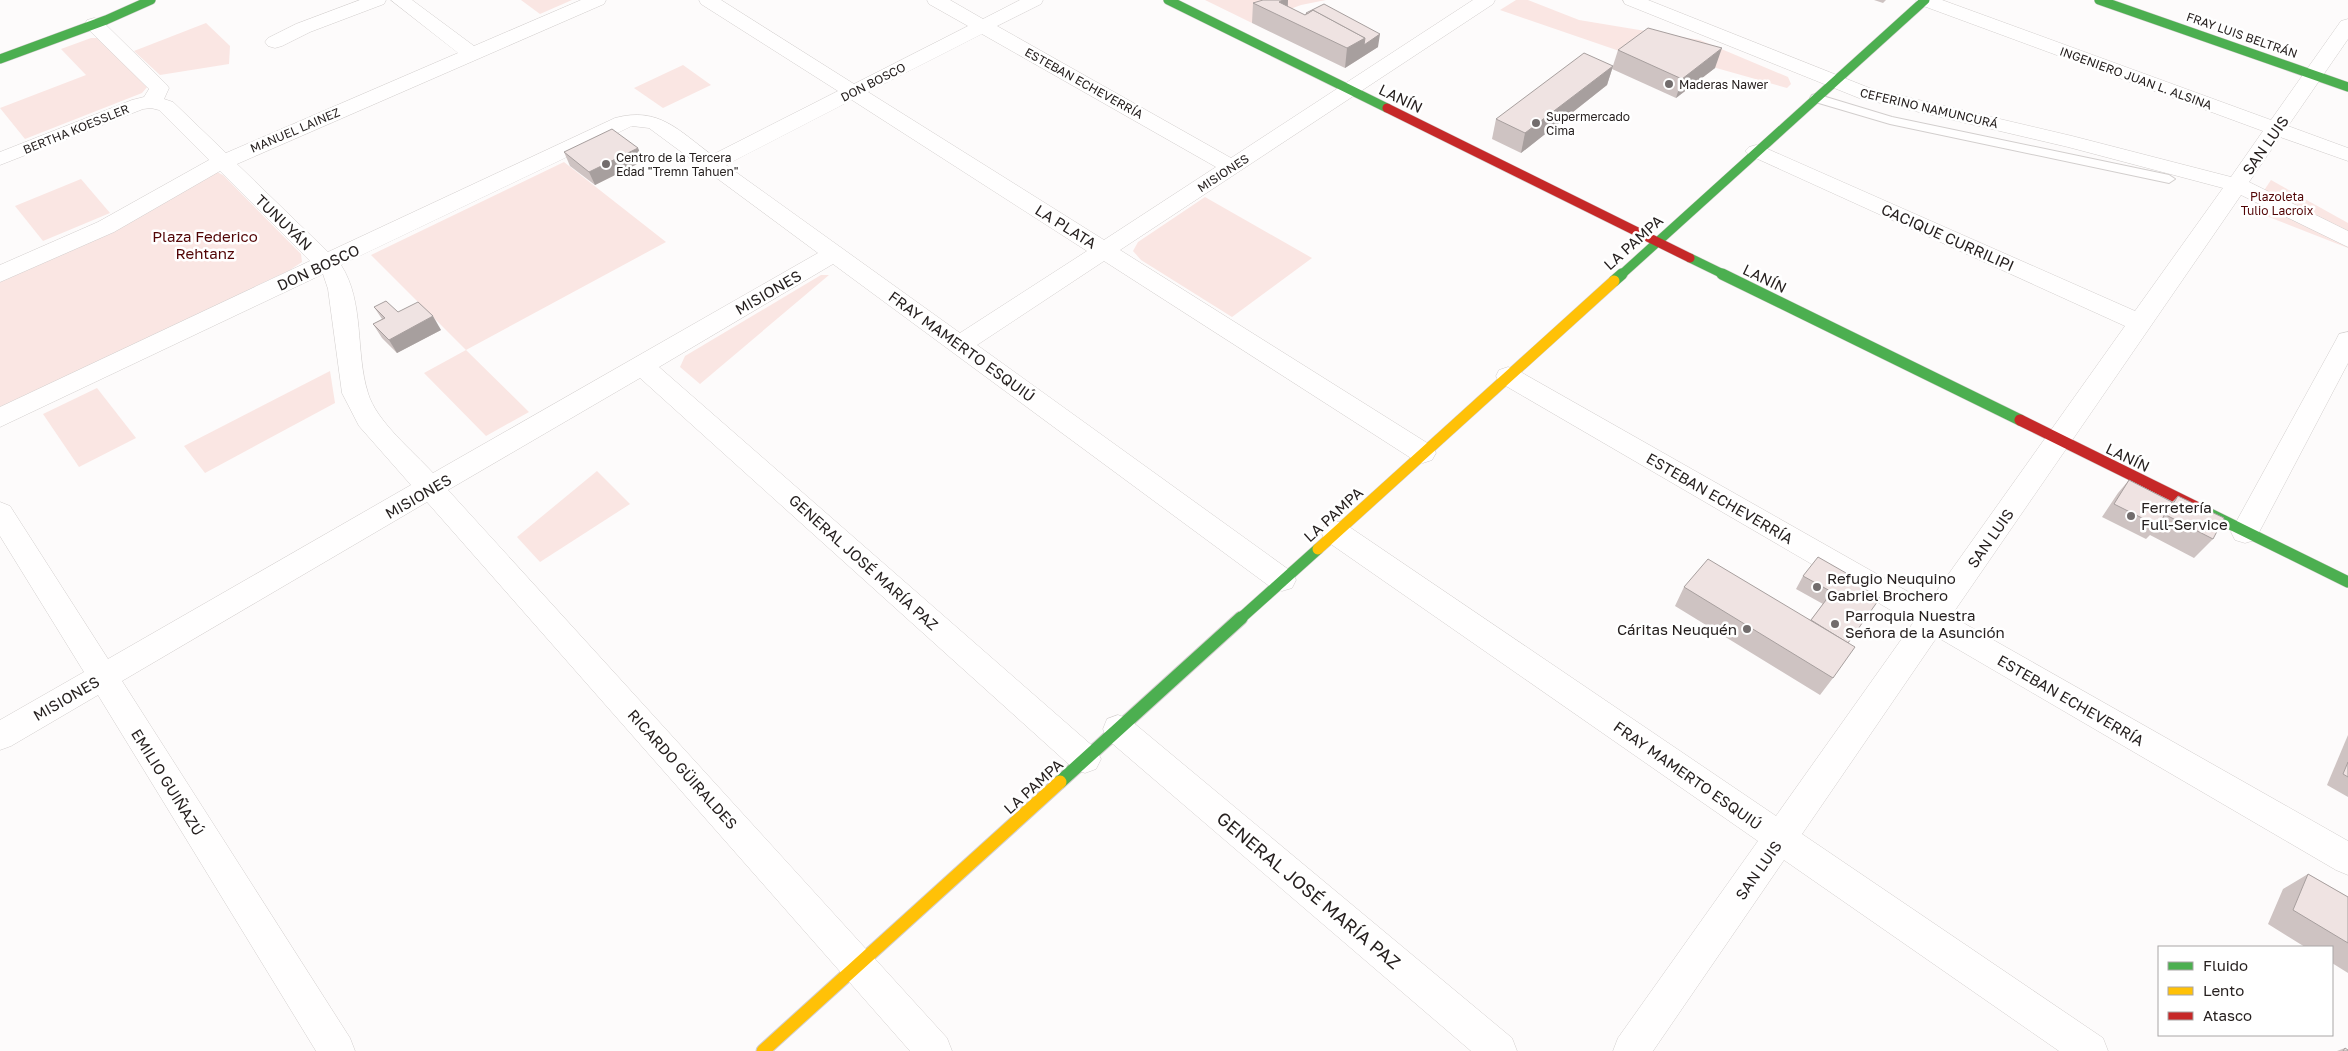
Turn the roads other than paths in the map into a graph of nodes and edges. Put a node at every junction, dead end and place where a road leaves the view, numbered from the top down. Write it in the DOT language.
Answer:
graph roads {
  1 [pos="377,0"];
  2 [pos="400,0"];
  3 [pos="597,0"];
  4 [pos="708,0"];
  5 [pos="936,0"];
  6 [pos="1034,0"];
  7 [pos="1168,0"];
  8 [pos="1486,0"];
  9 [pos="1632,0"];
  10 [pos="1925,0"];
  11 [pos="2099,0"];
  12 [pos="156,1"];
  13 [pos="100,22"];
  14 [pos="2348,25"];
  15 [pos="982,26"];
  16 [pos="275,42"];
  17 [pos="472,54"];
  18 [pos="0,59"];
  19 [pos="2314,75"];
  20 [pos="1833,82"];
  21 [pos="2348,86"];
  22 [pos="1349,90"];
  23 [pos="854,92"];
  24 [pos="1816,98"];
  25 [pos="152,102"];
  26 [pos="638,119"];
  27 [pos="2276,129"];
  28 [pos="2072,142"];
  29 [pos="1756,152"];
  30 [pos="2047,152"];
  31 [pos="2348,156"];
  32 [pos="0,159"];
  33 [pos="223,161"];
  34 [pos="711,164"];
  35 [pos="1232,166"];
  36 [pos="2168,179"];
  37 [pos="2238,182"];
  38 [pos="2348,228"];
  39 [pos="2348,240"];
  40 [pos="1656,241"];
  41 [pos="1104,251"];
  42 [pos="834,254"];
  43 [pos="327,263"];
  44 [pos="0,274"];
  45 [pos="2140,323"];
  46 [pos="2348,340"];
  47 [pos="960,345"];
  48 [pos="642,366"];
  49 [pos="1508,376"];
  50 [pos="0,418"];
  51 [pos="2059,440"];
  52 [pos="1423,453"];
  53 [pos="432,488"];
  54 [pos="0,513"];
  55 [pos="1335,532"];
  56 [pos="2245,532"];
  57 [pos="1282,580"];
  58 [pos="2348,582"];
  59 [pos="1933,620"];
  60 [pos="102,677"];
  61 [pos="1118,729"];
  62 [pos="0,736"];
  63 [pos="1085,759"];
  64 [pos="1780,838"];
  65 [pos="2348,859"];
  66 [pos="858,965"];
  67 [pos="337,1051"];
  68 [pos="763,1051"];
  69 [pos="934,1051"];
  70 [pos="1499,1051"];
  71 [pos="1632,1051"];
  72 [pos="2090,1051"];
  1 -- 16 [label="street"];
  2 -- 17 [label="street"];
  3 -- 17 [label="street, MANUEL LAINEZ"];
  4 -- 23 [label="street, LA PLATA"];
  5 -- 15 [label="street, ESTEBAN ECHEVERRÍA"];
  6 -- 15 [label="street, DON BOSCO"];
  7 -- 22 [label="street, LANÍN"];
  8 -- 22 [label="street, MISIONES"];
  9 -- 20 [label="street, CEFERINO NAMUNCURÁ"];
  10 -- 20 [label="street, LA PAMPA"];
  10 -- 27 [label="street, INGENIERO JUAN L. ALSINA"];
  11 -- 19 [label="street, FRAY LUIS BELTRÁN"];
  12 -- 13 [label="street"];
  13 -- 18 [label="street"];
  13 -- 25 [label="street"];
  14 -- 19 [label="street, SAN LUIS"];
  15 -- 23 [label="street, DON BOSCO"];
  15 -- 35 [label="street, ESTEBAN ECHEVERRÍA"];
  17 -- 33 [label="street, MANUEL LAINEZ"];
  19 -- 21 [label="street, FRAY LUIS BELTRÁN"];
  19 -- 27 [label="street, SAN LUIS"];
  20 -- 24 [label="street, LA PAMPA"];
  20 -- 28 [label="street, CEFERINO NAMUNCURÁ"];
  22 -- 35 [label="street, MISIONES"];
  22 -- 40 [label="street, LANÍN"];
  23 -- 34 [label="street, DON BOSCO"];
  23 -- 41 [label="street, LA PLATA"];
  24 -- 29 [label="street, LA PAMPA"];
  24 -- 30 [label="lane, CEFERINO NAMUNCURÁ"];
  25 -- 32 [label="street, BERTHA KOESSLER"];
  25 -- 33 [label="street, TUNUYÁN"];
  26 -- 34 [label="street, FRAY MAMERTO ESQUIÚ"];
  26 -- 43 [label="street, DON BOSCO"];
  27 -- 31 [label="street, INGENIERO JUAN L. ALSINA"];
  27 -- 37 [label="street, SAN LUIS"];
  28 -- 30 [label="lane"];
  28 -- 37 [label="street, CEFERINO NAMUNCURÁ"];
  29 -- 40 [label="street, LA PAMPA"];
  29 -- 45 [label="street, CACIQUE CURRILIPI"];
  30 -- 36 [label="lane, CEFERINO NAMUNCURÁ"];
  33 -- 43 [label="street, TUNUYÁN"];
  33 -- 44 [label="street, MANUEL LAINEZ"];
  34 -- 42 [label="street, FRAY MAMERTO ESQUIÚ"];
  35 -- 41 [label="street, MISIONES"];
  37 -- 38 [label="street, CEFERINO NAMUNCURÁ"];
  37 -- 39 [label="street"];
  37 -- 45 [label="street, SAN LUIS"];
  40 -- 49 [label="street, LA PAMPA"];
  40 -- 51 [label="street, LANÍN"];
  41 -- 47 [label="street, MISIONES"];
  41 -- 52 [label="street, LA PLATA"];
  42 -- 47 [label="street, FRAY MAMERTO ESQUIÚ"];
  42 -- 48 [label="street, MISIONES"];
  43 -- 50 [label="street, DON BOSCO"];
  43 -- 53 [label="street, TUNUYÁN"];
  45 -- 51 [label="street, SAN LUIS"];
  46 -- 56 [label="street"];
  47 -- 57 [label="street, FRAY MAMERTO ESQUIÚ"];
  48 -- 53 [label="street, MISIONES"];
  48 -- 63 [label="street, GENERAL JOSÉ MARÍA PAZ"];
  49 -- 52 [label="street, LA PAMPA"];
  49 -- 59 [label="street, ESTEBAN ECHEVERRÍA"];
  51 -- 56 [label="street, LANÍN"];
  51 -- 59 [label="street, SAN LUIS"];
  52 -- 55 [label="street, LA PAMPA"];
  53 -- 60 [label="street, MISIONES"];
  53 -- 66 [label="street, RICARDO GÜIRALDES"];
  54 -- 60 [label="street, EMILIO GUIÑAZÚ"];
  55 -- 57 [label="street, LA PAMPA"];
  55 -- 64 [label="street, FRAY MAMERTO ESQUIÚ"];
  56 -- 58 [label="street, LANÍN"];
  57 -- 61 [label="street, LA PAMPA"];
  59 -- 64 [label="street, SAN LUIS"];
  59 -- 65 [label="street, ESTEBAN ECHEVERRÍA"];
  60 -- 62 [label="street, MISIONES"];
  60 -- 67 [label="street, EMILIO GUIÑAZÚ"];
  61 -- 63 [label="street, LA PAMPA"];
  61 -- 70 [label="street, GENERAL JOSÉ MARÍA PAZ"];
  63 -- 66 [label="street, LA PAMPA"];
  64 -- 71 [label="street, SAN LUIS"];
  64 -- 72 [label="street, FRAY MAMERTO ESQUIÚ"];
  66 -- 68 [label="street, LA PAMPA"];
  66 -- 69 [label="street, RICARDO GÜIRALDES"];
}
